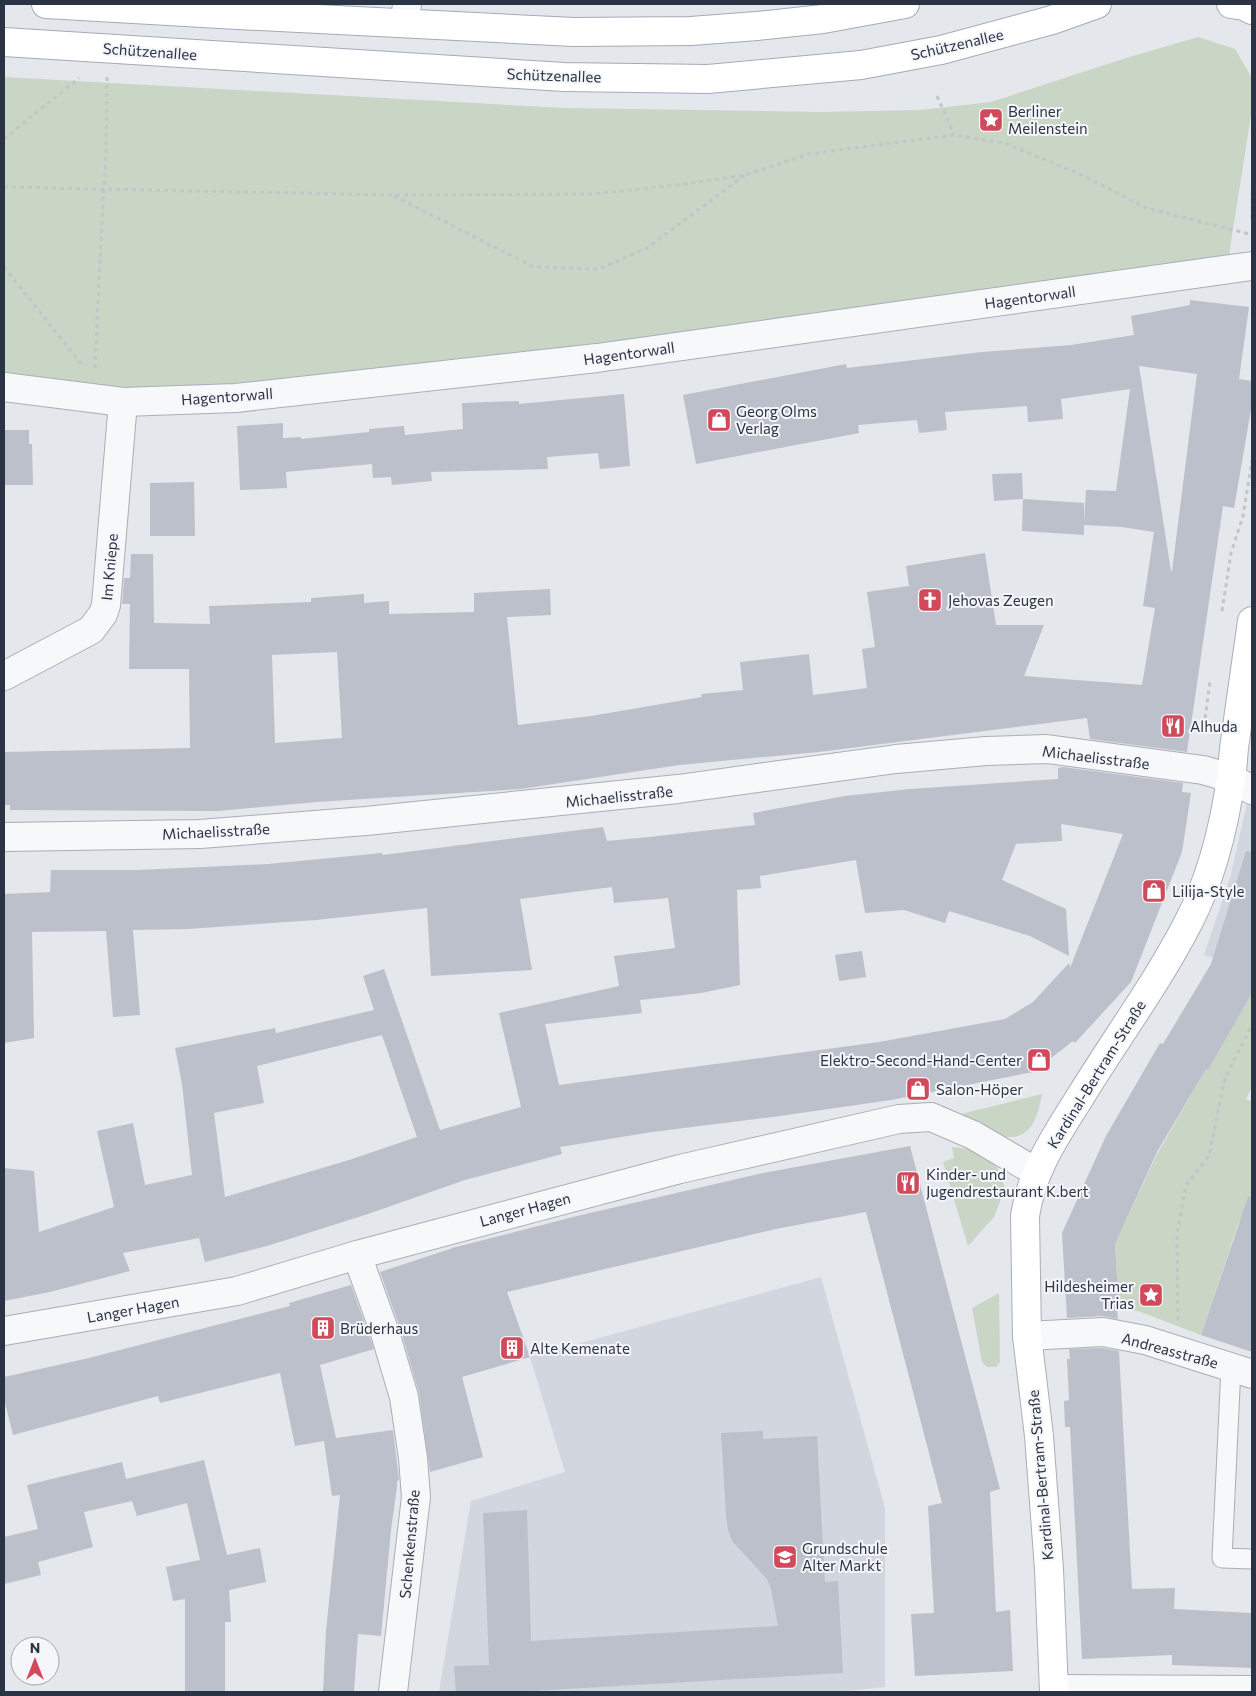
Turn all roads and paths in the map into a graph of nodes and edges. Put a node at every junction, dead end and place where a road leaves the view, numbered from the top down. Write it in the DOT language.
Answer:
graph roads {
  1 [pos="46,4"];
  2 [pos="905,4"];
  3 [pos="1097,4"];
  4 [pos="1231,4"];
  5 [pos="75,5"];
  6 [pos="1252,10"];
  7 [pos="406,14"];
  8 [pos="4,42"];
  9 [pos="83,75"];
  10 [pos="107,77"];
  11 [pos="937,96"];
  12 [pos="954,135"];
  13 [pos="4,139"];
  14 [pos="745,175"];
  15 [pos="4,187"];
  16 [pos="1252,191"];
  17 [pos="391,195"];
  18 [pos="1252,220"];
  19 [pos="1252,235"];
  20 [pos="1252,266"];
  21 [pos="4,267"];
  22 [pos="4,387"];
  23 [pos="94,390"];
  24 [pos="123,402"];
  25 [pos="1252,621"];
  26 [pos="4,676"];
  27 [pos="1242,784"];
  28 [pos="4,837"];
  29 [pos="1252,1025"];
  30 [pos="1036,1172"];
  31 [pos="357,1254"];
  32 [pos="4,1331"];
  33 [pos="1027,1336"];
  34 [pos="1178,1350"];
  35 [pos="1242,1370"];
  36 [pos="1252,1559"];
  37 [pos="1252,1690"];
  38 [pos="1054,1691"];
  39 [pos="394,1692"];
  1 -- 5 [label="main road"];
  2 -- 7 [label="main road"];
  3 -- 8 [label="main road, Schützenallee"];
  4 -- 6 [label="main road"];
  5 -- 7 [label="main road"];
  9 -- 13 [label="path"];
  10 -- 23 [label="path, bridge"];
  11 -- 12 [label="path"];
  12 -- 14 [label="path"];
  12 -- 19 [label="path"];
  14 -- 17 [label="path"];
  14 -- 17 [label="path"];
  15 -- 17 [label="path"];
  16 -- 18 [label="path"];
  20 -- 24 [label="street, Hagentorwall"];
  21 -- 23 [label="path"];
  22 -- 23 [label="street, Hagentorwall"];
  23 -- 24 [label="street, Hagentorwall"];
  24 -- 26 [label="street, Im Kniepe"];
  25 -- 27 [label="main road, Kardinal-Bertram-Straße"];
  27 -- 28 [label="street, Michaelisstraße"];
  27 -- 30 [label="main road, Kardinal-Bertram-Straße"];
  29 -- 34 [label="path"];
  30 -- 31 [label="street, Langer Hagen"];
  30 -- 33 [label="main road, Kardinal-Bertram-Straße"];
  31 -- 32 [label="street, Langer Hagen"];
  31 -- 39 [label="street, Schenkenstraße"];
  33 -- 34 [label="street, Andreasstraße"];
  33 -- 38 [label="main road, Kardinal-Bertram-Straße"];
  34 -- 35 [label="street, Andreasstraße"];
  35 -- 36 [label="lane"];
  37 -- 38 [label="street"];
}
